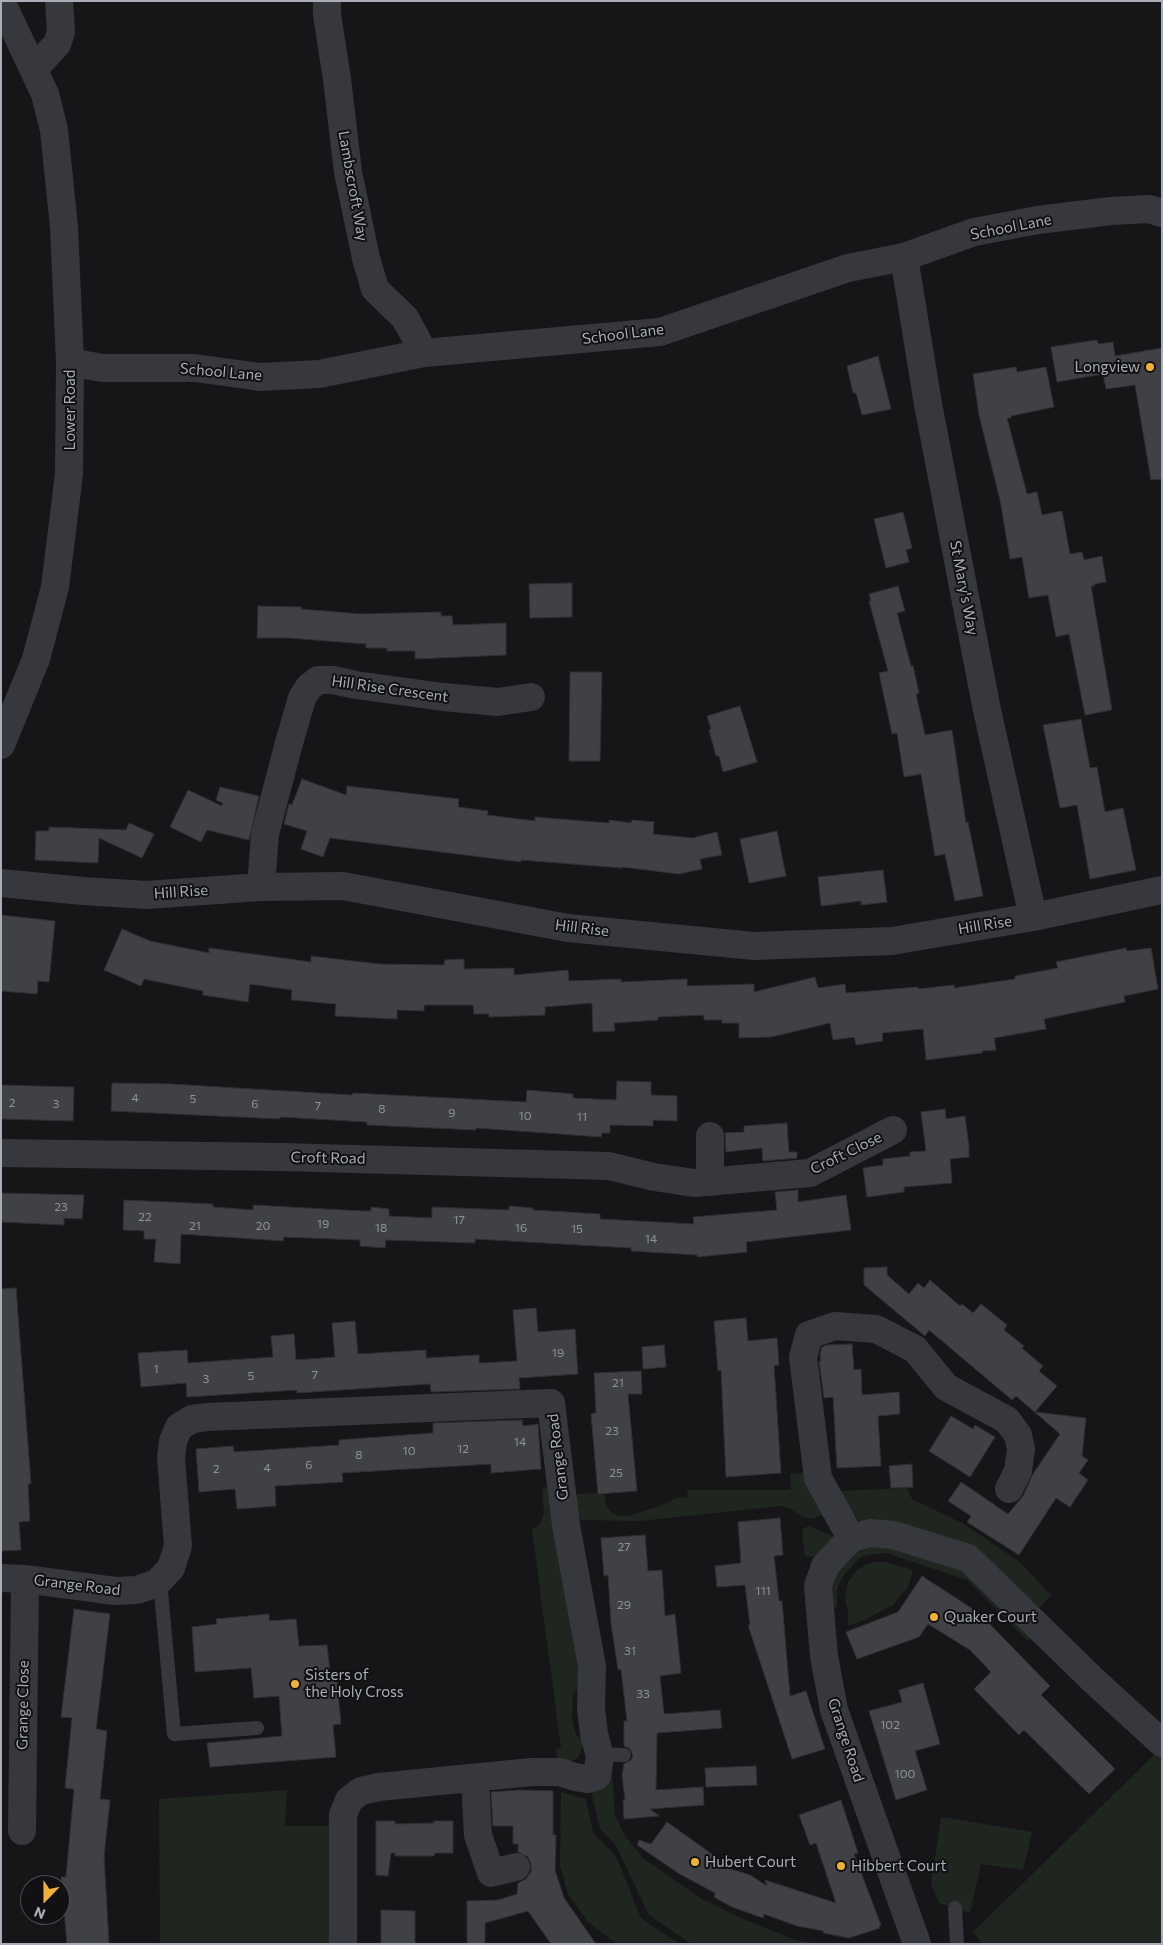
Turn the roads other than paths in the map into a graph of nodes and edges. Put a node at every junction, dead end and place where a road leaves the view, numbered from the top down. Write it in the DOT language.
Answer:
graph roads {
  1 [pos="59,1"];
  2 [pos="327,1"];
  3 [pos="1,2"];
  4 [pos="34,69"];
  5 [pos="1162,213"];
  6 [pos="904,257"];
  7 [pos="424,353"];
  8 [pos="70,362"];
  9 [pos="531,697"];
  10 [pos="2,741"];
  11 [pos="1,883"];
  12 [pos="261,887"];
  13 [pos="1162,890"];
  14 [pos="1033,917"];
  15 [pos="893,1130"];
  16 [pos="710,1136"];
  17 [pos="1,1153"];
  18 [pos="654,1177"];
  19 [pos="710,1182"];
  20 [pos="1009,1489"];
  21 [pos="851,1538"];
  22 [pos="13,1578"];
  23 [pos="157,1583"];
  24 [pos="257,1728"];
  25 [pos="1162,1743"];
  26 [pos="475,1778"];
  27 [pos="22,1831"];
  28 [pos="516,1867"];
  29 [pos="955,1908"];
  30 [pos="343,1944"];
  31 [pos="917,1944"];
  32 [pos="956,1944"];
  1 -- 4 [label="street"];
  2 -- 7 [label="street, Lambscroft Way"];
  3 -- 4 [label="street, Lower Road"];
  4 -- 8 [label="street, Lower Road"];
  5 -- 6 [label="street, School Lane"];
  6 -- 7 [label="street, School Lane"];
  6 -- 14 [label="street, St Mary's Way"];
  7 -- 8 [label="street, School Lane"];
  8 -- 10 [label="street, Lower Road"];
  9 -- 12 [label="street, Hill Rise Crescent"];
  11 -- 12 [label="street, Hill Rise"];
  12 -- 14 [label="street, Hill Rise"];
  13 -- 14 [label="street, Hill Rise"];
  15 -- 19 [label="street, Croft Close"];
  16 -- 19 [label="street"];
  17 -- 18 [label="street, Croft Road"];
  18 -- 19 [label="street, Croft Close"];
  20 -- 21 [label="street"];
  21 -- 25 [label="street"];
  21 -- 31 [label="street, Grange Road"];
  22 -- 23 [label="street, Grange Road"];
  22 -- 27 [label="street, Grange Close"];
  23 -- 24 [label="lane"];
  23 -- 26 [label="street, Grange Road"];
  26 -- 28 [label="street"];
  26 -- 30 [label="street, Grange Road"];
  29 -- 32 [label="lane"];
}
